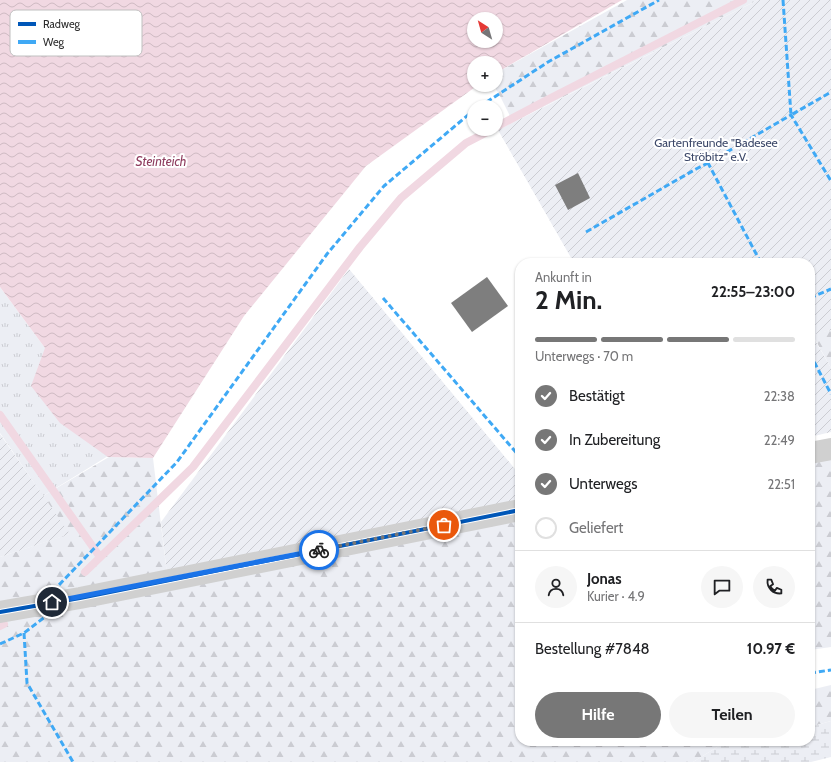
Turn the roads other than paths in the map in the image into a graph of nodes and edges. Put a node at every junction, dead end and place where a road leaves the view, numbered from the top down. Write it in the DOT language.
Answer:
graph roads {
  1 [pos="831,449"];
  2 [pos="815,452"];
  3 [pos="515,511"];
  4 [pos="0,612"];
  1 -- 2 [label="street"];
  3 -- 4 [label="street"];
}
